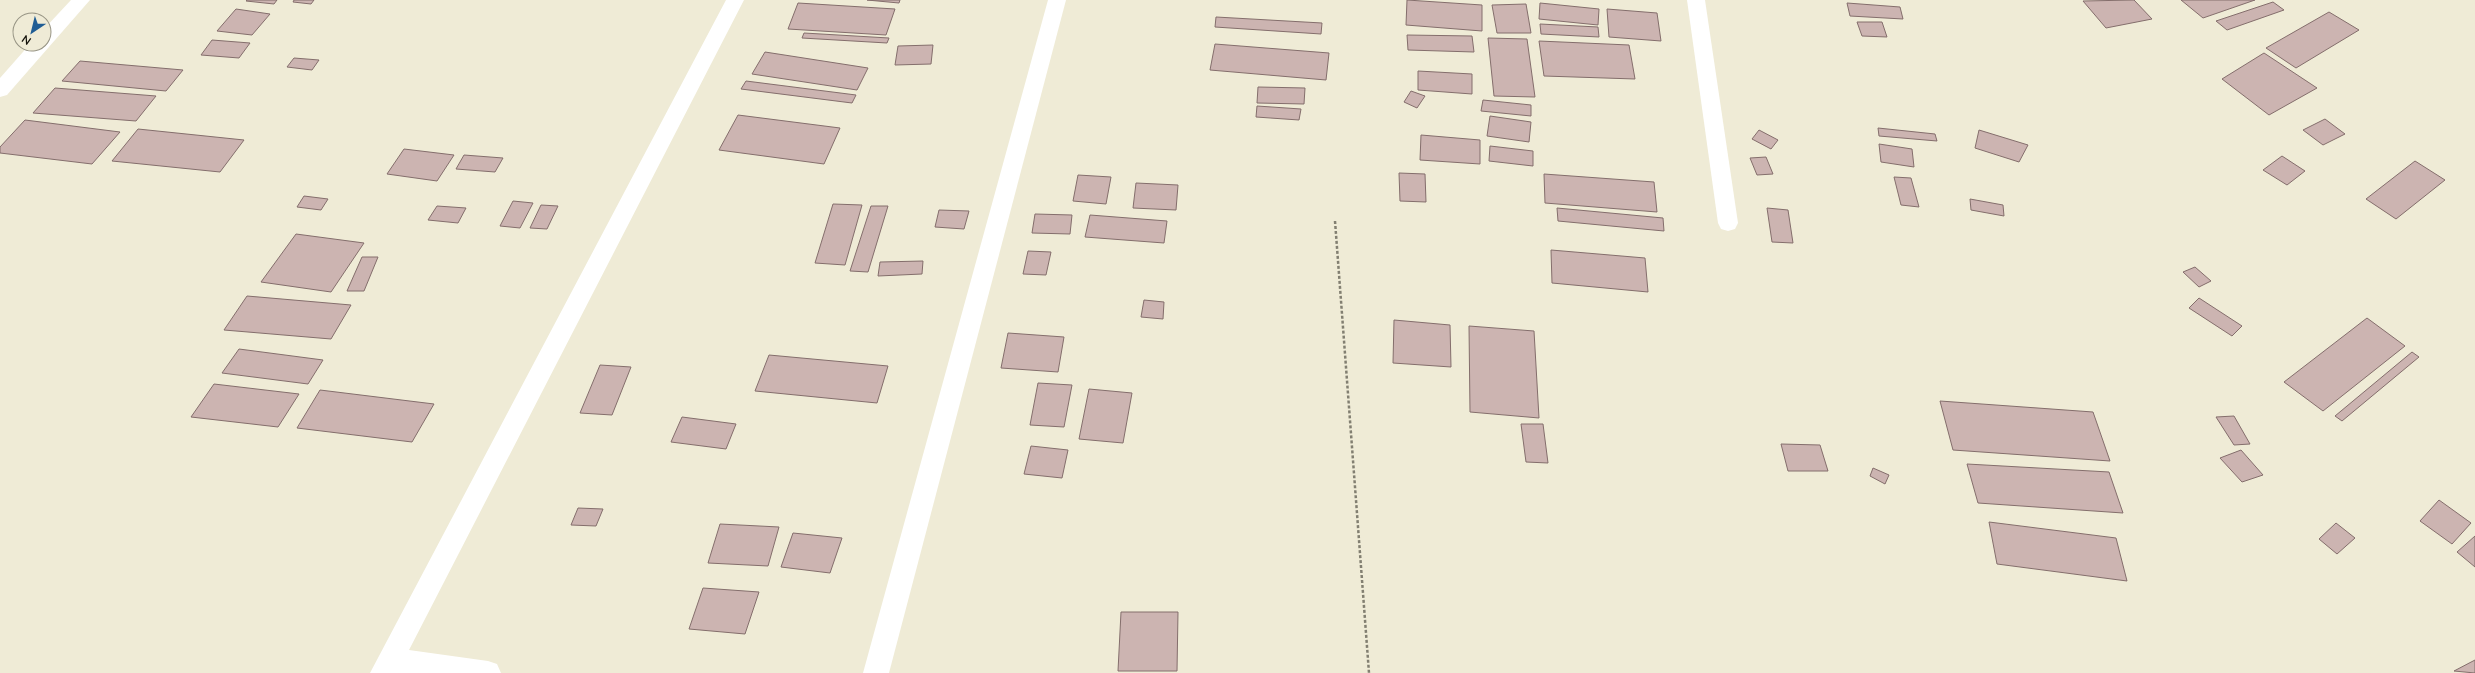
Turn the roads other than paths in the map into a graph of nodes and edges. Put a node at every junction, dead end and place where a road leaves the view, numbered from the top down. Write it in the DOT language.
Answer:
graph roads {
  1 [pos="81,0"];
  2 [pos="735,0"];
  3 [pos="1058,0"];
  4 [pos="1696,0"];
  5 [pos="52,32"];
  6 [pos="34,52"];
  7 [pos="0,90"];
  8 [pos="1728,223"];
  9 [pos="386,666"];
  10 [pos="488,673"];
  11 [pos="876,673"];
  1 -- 5 [label="street"];
  2 -- 9 [label="street"];
  3 -- 11 [label="street"];
  4 -- 8 [label="street"];
  6 -- 7 [label="street"];
  9 -- 10 [label="street"];
}
